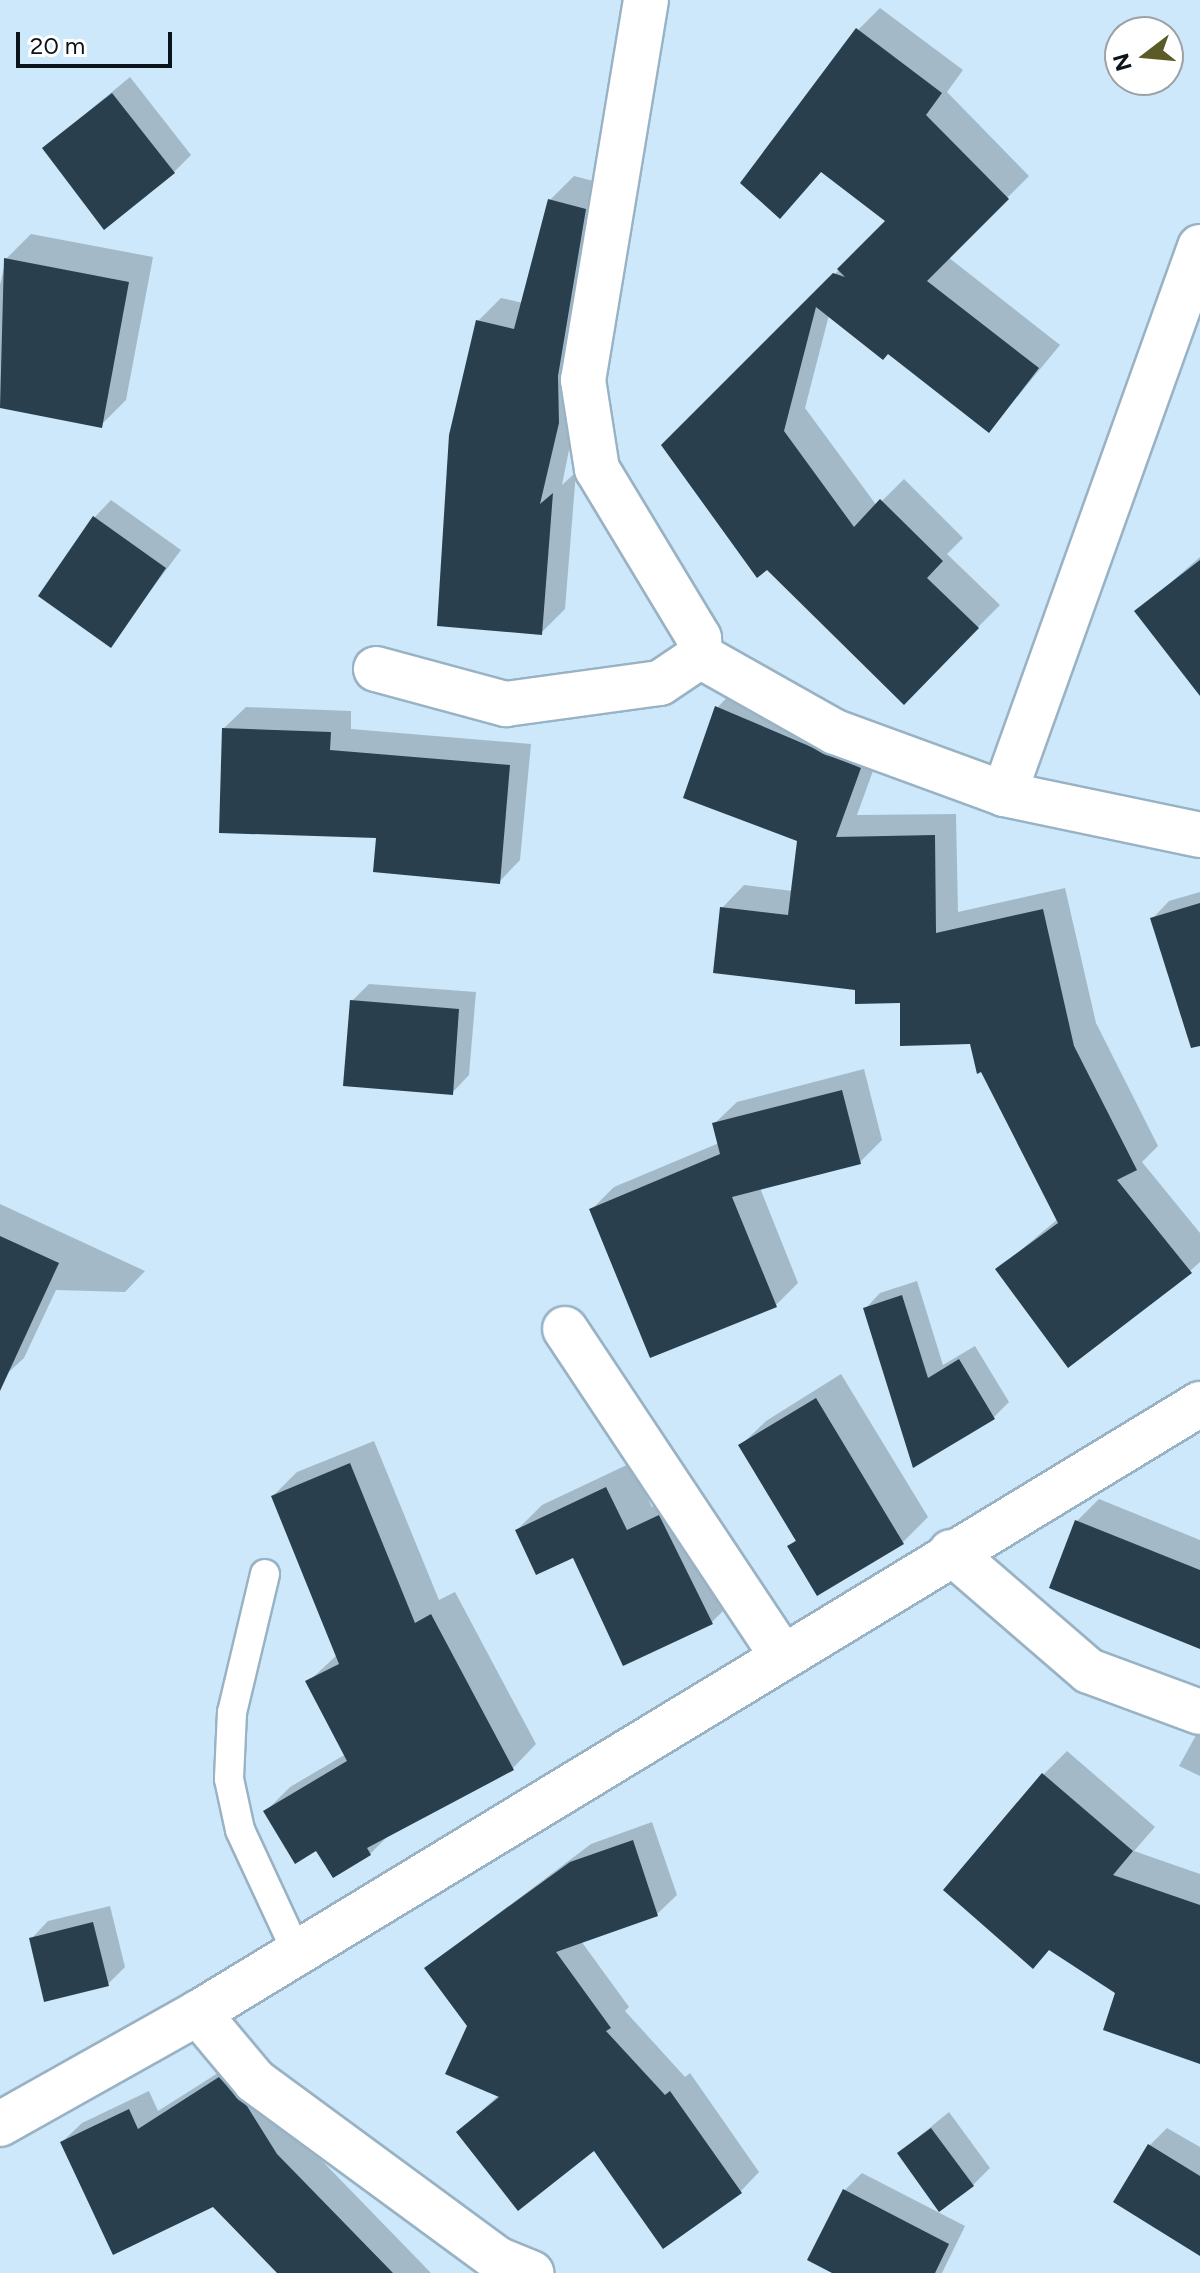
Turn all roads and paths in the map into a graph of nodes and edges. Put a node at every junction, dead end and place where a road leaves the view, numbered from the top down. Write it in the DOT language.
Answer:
graph roads {
  1 [pos="646,0"];
  2 [pos="1200,247"];
  3 [pos="700,656"];
  4 [pos="376,669"];
  5 [pos="1004,794"];
  6 [pos="1200,835"];
  7 [pos="565,1329"];
  8 [pos="1200,1404"];
  9 [pos="951,1552"];
  10 [pos="265,1574"];
  11 [pos="782,1655"];
  12 [pos="1200,1712"];
  13 [pos="297,1953"];
  14 [pos="198,2013"];
  15 [pos="0,2124"];
  16 [pos="531,2273"];
  1 -- 3 [label="street"];
  2 -- 5 [label="street"];
  3 -- 4 [label="street"];
  3 -- 5 [label="street"];
  5 -- 6 [label="street"];
  7 -- 11 [label="street"];
  8 -- 9 [label="street"];
  9 -- 11 [label="street"];
  9 -- 12 [label="street"];
  10 -- 13 [label="lane"];
  11 -- 13 [label="street"];
  13 -- 14 [label="street"];
  14 -- 15 [label="street"];
  14 -- 16 [label="street"];
}
